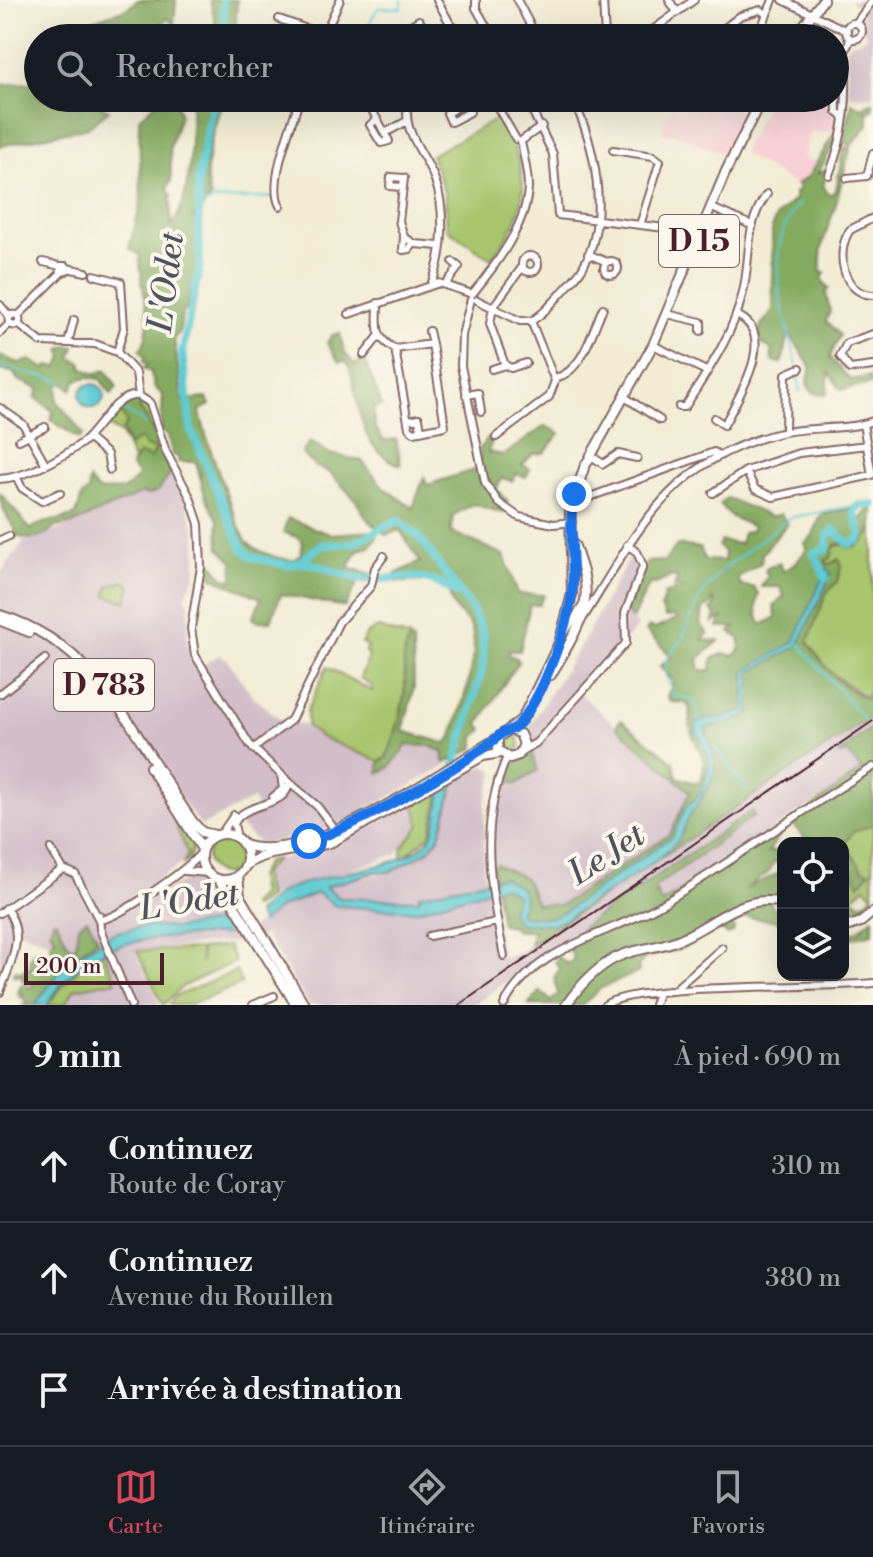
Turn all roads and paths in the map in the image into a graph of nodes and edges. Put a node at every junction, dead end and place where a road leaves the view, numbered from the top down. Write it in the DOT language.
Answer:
graph roads {
  1 [pos="340,0"];
  2 [pos="437,0"];
  3 [pos="476,0"];
  4 [pos="517,0"];
  5 [pos="603,0"];
  6 [pos="669,0"];
  7 [pos="694,0"];
  8 [pos="766,0"];
  9 [pos="773,0"];
  10 [pos="783,0"];
  11 [pos="819,0"];
  12 [pos="873,0"];
  13 [pos="677,12"];
  14 [pos="763,12"];
  15 [pos="811,12"];
  16 [pos="279,19"];
  17 [pos="856,23"];
  18 [pos="292,24"];
  19 [pos="329,24"];
  20 [pos="450,24"];
  21 [pos="485,24"];
  22 [pos="530,24"];
  23 [pos="604,24"];
  24 [pos="661,24"];
  25 [pos="730,24"];
  26 [pos="765,24"];
  27 [pos="803,24"];
  28 [pos="832,24"];
  29 [pos="862,33"];
  30 [pos="849,34"];
  31 [pos="873,35"];
  32 [pos="296,112"];
  33 [pos="373,112"];
  34 [pos="408,112"];
  35 [pos="500,112"];
  36 [pos="534,112"];
  37 [pos="577,112"];
  38 [pos="750,112"];
  39 [pos="846,112"];
  40 [pos="377,119"];
  41 [pos="407,121"];
  42 [pos="542,126"];
  43 [pos="385,133"];
  44 [pos="519,142"];
  45 [pos="613,150"];
  46 [pos="873,153"];
  47 [pos="872,168"];
  48 [pos="829,175"];
  49 [pos="847,178"];
  50 [pos="402,187"];
  51 [pos="767,194"];
  52 [pos="280,206"];
  53 [pos="712,208"];
  54 [pos="873,218"];
  55 [pos="594,221"];
  56 [pos="640,225"];
  57 [pos="751,225"];
  58 [pos="665,228"];
  59 [pos="439,246"];
  60 [pos="588,254"];
  61 [pos="43,262"];
  62 [pos="453,262"];
  63 [pos="607,262"];
  64 [pos="523,266"];
  65 [pos="437,267"];
  66 [pos="63,269"];
  67 [pos="86,272"];
  68 [pos="94,275"];
  69 [pos="446,284"];
  70 [pos="431,285"];
  71 [pos="873,295"];
  72 [pos="474,297"];
  73 [pos="378,303"];
  74 [pos="0,305"];
  75 [pos="493,307"];
  76 [pos="603,308"];
  77 [pos="349,314"];
  78 [pos="736,315"];
  79 [pos="666,316"];
  80 [pos="14,320"];
  81 [pos="74,320"];
  82 [pos="531,321"];
  83 [pos="429,331"];
  84 [pos="701,331"];
  85 [pos="0,333"];
  86 [pos="873,334"];
  87 [pos="379,336"];
  88 [pos="68,343"];
  89 [pos="432,344"];
  90 [pos="655,346"];
  91 [pos="395,349"];
  92 [pos="117,352"];
  93 [pos="364,355"];
  94 [pos="526,363"];
  95 [pos="505,365"];
  96 [pos="873,366"];
  97 [pos="800,368"];
  98 [pos="492,369"];
  99 [pos="706,371"];
  100 [pos="555,378"];
  101 [pos="466,395"];
  102 [pos="139,396"];
  103 [pos="623,396"];
  104 [pos="679,407"];
  105 [pos="0,408"];
  106 [pos="481,412"];
  107 [pos="714,418"];
  108 [pos="660,420"];
  109 [pos="873,421"];
  110 [pos="863,424"];
  111 [pos="45,427"];
  112 [pos="785,431"];
  113 [pos="29,435"];
  114 [pos="496,437"];
  115 [pos="88,438"];
  116 [pos="19,440"];
  117 [pos="867,445"];
  118 [pos="590,455"];
  119 [pos="720,456"];
  120 [pos="637,458"];
  121 [pos="45,463"];
  122 [pos="110,470"];
  123 [pos="746,471"];
  124 [pos="872,475"];
  125 [pos="16,476"];
  126 [pos="0,479"];
  127 [pos="60,493"];
  128 [pos="713,493"];
  129 [pos="575,498"];
  130 [pos="570,521"];
  131 [pos="554,524"];
  132 [pos="570,531"];
  133 [pos="9,536"];
  134 [pos="0,540"];
  135 [pos="627,545"];
  136 [pos="575,547"];
  137 [pos="384,556"];
  138 [pos="573,575"];
  139 [pos="584,578"];
  140 [pos="600,589"];
  141 [pos="584,604"];
  142 [pos="0,618"];
  143 [pos="574,633"];
  144 [pos="559,643"];
  145 [pos="45,659"];
  146 [pos="0,694"];
  147 [pos="512,730"];
  148 [pos="498,738"];
  149 [pos="523,742"];
  150 [pos="253,749"];
  151 [pos="504,755"];
  152 [pos="461,764"];
  153 [pos="873,767"];
  154 [pos="286,781"];
  155 [pos="258,804"];
  156 [pos="326,820"];
  157 [pos="336,831"];
  158 [pos="218,835"];
  159 [pos="323,837"];
  160 [pos="241,841"];
  161 [pos="51,849"];
  162 [pos="202,851"];
  163 [pos="245,866"];
  164 [pos="63,869"];
  165 [pos="182,872"];
  166 [pos="209,873"];
  167 [pos="238,875"];
  168 [pos="218,879"];
  169 [pos="777,902"];
  170 [pos="242,907"];
  171 [pos="3,911"];
  172 [pos="873,912"];
  173 [pos="99,918"];
  174 [pos="497,922"];
  175 [pos="849,926"];
  176 [pos="429,936"];
  177 [pos="722,948"];
  178 [pos="504,956"];
  179 [pos="873,983"];
  180 [pos="674,990"];
  181 [pos="0,992"];
  182 [pos="658,993"];
  183 [pos="274,996"];
  184 [pos="504,1004"];
  185 [pos="131,1005"];
  186 [pos="253,1005"];
  187 [pos="296,1005"];
  188 [pos="305,1005"];
  189 [pos="566,1005"];
  190 [pos="605,1005"];
  191 [pos="654,1005"];
  1 -- 19 [label="street"];
  2 -- 20 [label="street"];
  3 -- 21 [label="street"];
  4 -- 22 [label="street"];
  5 -- 23 [label="street"];
  6 -- 13 [label="street"];
  7 -- 13 [label="street"];
  8 -- 14 [label="street"];
  9 -- 14 [label="street"];
  10 -- 15 [label="street"];
  11 -- 15 [label="main road"];
  12 -- 17 [label="street"];
  13 -- 24 [label="street"];
  14 -- 25 [label="street"];
  14 -- 26 [label="street"];
  15 -- 27 [label="main road"];
  15 -- 28 [label="street"];
  16 -- 18 [label="street"];
  17 -- 29 [label="street"];
  17 -- 30 [label="street"];
  29 -- 30 [label="street"];
  29 -- 31 [label="street"];
  32 -- 52 [label="street"];
  33 -- 40 [label="street"];
  34 -- 41 [label="street"];
  35 -- 44 [label="street"];
  36 -- 42 [label="street"];
  37 -- 55 [label="street"];
  38 -- 53 [label="main road, D 15"];
  39 -- 48 [label="street"];
  40 -- 43 [label="street"];
  40 -- 43 [label="street"];
  41 -- 43 [label="street"];
  41 -- 59 [label="street"];
  42 -- 44 [label="street"];
  42 -- 55 [label="street"];
  44 -- 72 [label="street"];
  45 -- 56 [label="street"];
  46 -- 47 [label="street"];
  47 -- 49 [label="street"];
  50 -- 59 [label="street"];
  51 -- 57 [label="street"];
  53 -- 57 [label="street"];
  53 -- 79 [label="main road, D 15"];
  54 -- 71 [label="street"];
  55 -- 56 [label="street"];
  55 -- 60 [label="street"];
  56 -- 58 [label="street"];
  57 -- 78 [label="street"];
  59 -- 65 [label="street"];
  60 -- 63 [label="street"];
  60 -- 82 [label="street"];
  61 -- 66 [label="street"];
  62 -- 69 [label="street"];
  64 -- 75 [label="street"];
  65 -- 69 [label="street"];
  65 -- 70 [label="street"];
  66 -- 67 [label="street"];
  66 -- 80 [label="street"];
  68 -- 92 [label="street"];
  69 -- 70 [label="street"];
  69 -- 72 [label="street"];
  70 -- 73 [label="street"];
  72 -- 75 [label="street"];
  72 -- 101 [label="street"];
  73 -- 77 [label="street"];
  73 -- 87 [label="street"];
  74 -- 80 [label="street"];
  75 -- 82 [label="street"];
  75 -- 95 [label="street"];
  76 -- 100 [label="street"];
  78 -- 99 [label="street"];
  78 -- 107 [label="street"];
  79 -- 84 [label="street"];
  79 -- 90 [label="main road, D 15"];
  80 -- 85 [label="street"];
  80 -- 88 [label="street"];
  81 -- 88 [label="street"];
  82 -- 100 [label="street"];
  83 -- 89 [label="street"];
  86 -- 96 [label="street"];
  87 -- 91 [label="street"];
  87 -- 93 [label="street"];
  88 -- 92 [label="street"];
  89 -- 91 [label="street"];
  89 -- 91 [label="street"];
  90 -- 99 [label="street"];
  90 -- 103 [label="main road, D 15"];
  92 -- 102 [label="street"];
  94 -- 95 [label="street"];
  95 -- 98 [label="street"];
  97 -- 112 [label="street"];
  99 -- 104 [label="street"];
  100 -- 114 [label="street"];
  101 -- 106 [label="street"];
  101 -- 131 [label="street"];
  102 -- 115 [label="street"];
  102 -- 150 [label="street"];
  103 -- 108 [label="street"];
  103 -- 118 [label="main road, D 15"];
  105 -- 113 [label="street"];
  109 -- 110 [label="street"];
  110 -- 112 [label="street"];
  110 -- 117 [label="street"];
  111 -- 113 [label="street"];
  112 -- 119 [label="street"];
  113 -- 116 [label="street"];
  113 -- 121 [label="street"];
  115 -- 121 [label="street"];
  115 -- 122 [label="street"];
  117 -- 123 [label="street"];
  117 -- 124 [label="street"];
  118 -- 120 [label="street"];
  118 -- 129 [label="main road, D 15"];
  119 -- 129 [label="street"];
  119 -- 135 [label="street"];
  121 -- 125 [label="street"];
  123 -- 124 [label="street"];
  123 -- 128 [label="street"];
  125 -- 126 [label="street"];
  125 -- 127 [label="street"];
  129 -- 130 [label="main road, D 15"];
  129 -- 136 [label="main road, D 15"];
  130 -- 131 [label="street"];
  130 -- 132 [label="main road, D 15"];
  130 -- 136 [label="street, D 15"];
  131 -- 132 [label="street"];
  132 -- 138 [label="main road, D 15"];
  133 -- 134 [label="street"];
  135 -- 140 [label="street"];
  135 -- 149 [label="street"];
  136 -- 139 [label="main road, D 15"];
  137 -- 150 [label="street"];
  138 -- 139 [label="street"];
  138 -- 144 [label="main road, D 15"];
  139 -- 141 [label="main road, D 15"];
  140 -- 141 [label="street"];
  140 -- 143 [label="street"];
  141 -- 143 [label="main road, D 15"];
  141 -- 144 [label="street"];
  142 -- 158 [label="main road, D 783"];
  142 -- 162 [label="main road, D 783"];
  143 -- 149 [label="main road, D 15"];
  144 -- 147 [label="main road, D 15"];
  145 -- 146 [label="street"];
  147 -- 148 [label="main road"];
  147 -- 149 [label="main road"];
  148 -- 151 [label="main road"];
  148 -- 152 [label="main road"];
  149 -- 151 [label="main road"];
  150 -- 154 [label="street"];
  151 -- 152 [label="main road"];
  151 -- 174 [label="street"];
  152 -- 157 [label="main road"];
  152 -- 163 [label="main road"];
  153 -- 184 [label="street"];
  154 -- 155 [label="street"];
  154 -- 156 [label="street"];
  155 -- 158 [label="street"];
  155 -- 160 [label="street"];
  156 -- 157 [label="street"];
  156 -- 159 [label="street"];
  157 -- 159 [label="main road"];
  158 -- 160 [label="main road"];
  158 -- 162 [label="main road"];
  159 -- 160 [label="main road"];
  160 -- 163 [label="main road"];
  161 -- 164 [label="street"];
  162 -- 165 [label="street"];
  162 -- 166 [label="main road"];
  163 -- 167 [label="main road"];
  164 -- 171 [label="street"];
  164 -- 173 [label="street"];
  165 -- 166 [label="street"];
  165 -- 173 [label="street"];
  166 -- 168 [label="main road"];
  167 -- 168 [label="main road"];
  167 -- 170 [label="main road"];
  168 -- 170 [label="main road"];
  169 -- 189 [label="main road"];
  170 -- 187 [label="main road"];
  170 -- 188 [label="main road"];
  171 -- 181 [label="street"];
  172 -- 175 [label="main road"];
  173 -- 185 [label="street"];
  174 -- 176 [label="street"];
  174 -- 178 [label="street"];
  177 -- 180 [label="street"];
  179 -- 180 [label="street"];
  180 -- 182 [label="street"];
  182 -- 190 [label="street"];
  182 -- 191 [label="street"];
  183 -- 186 [label="street"];
}
